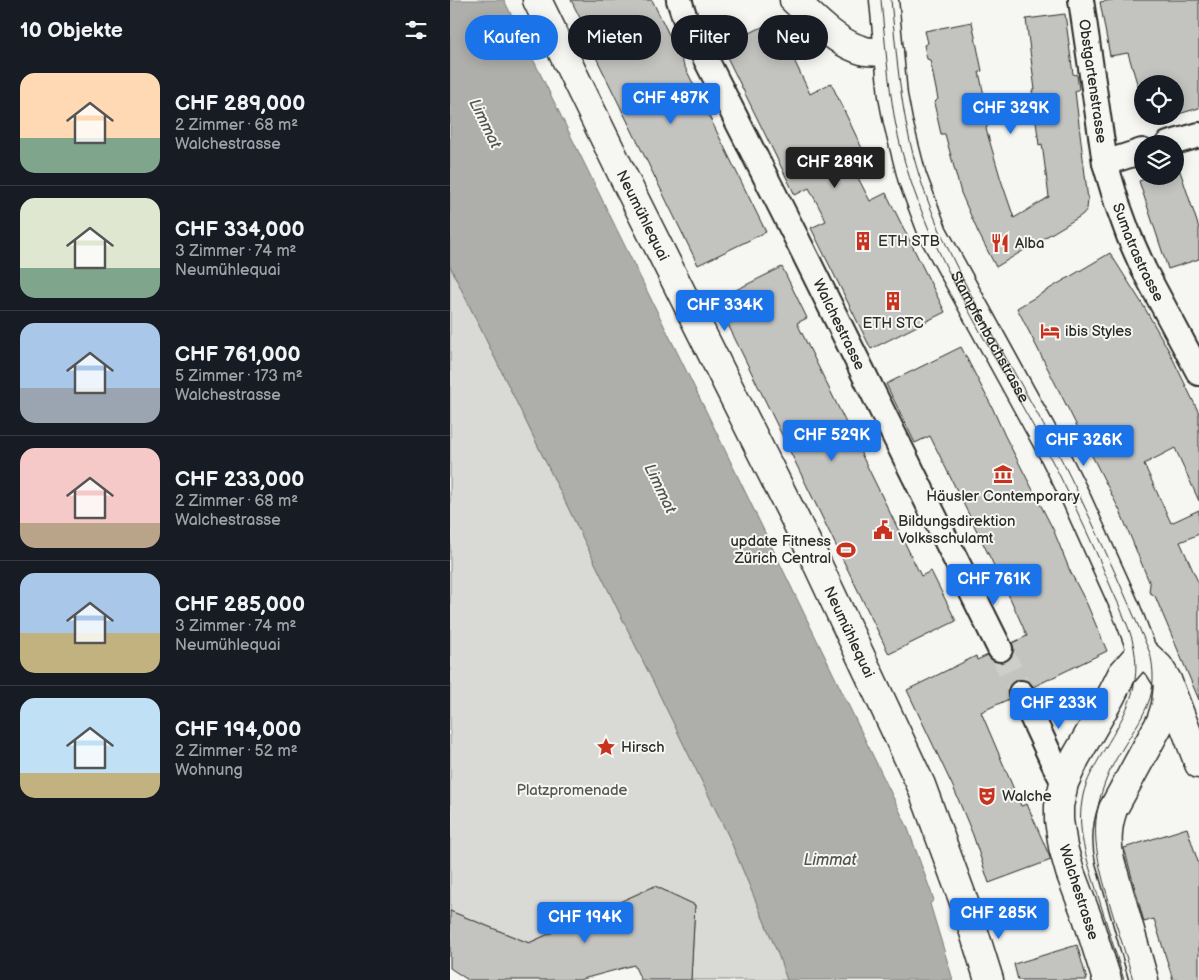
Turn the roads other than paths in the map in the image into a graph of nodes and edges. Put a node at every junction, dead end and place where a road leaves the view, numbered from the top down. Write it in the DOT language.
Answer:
graph roads {
  1 [pos="536,0"];
  2 [pos="679,0"];
  3 [pos="794,0"];
  4 [pos="884,0"];
  5 [pos="1081,0"];
  6 [pos="889,52"];
  7 [pos="1199,135"];
  8 [pos="1184,139"];
  9 [pos="1134,154"];
  10 [pos="1105,163"];
  11 [pos="1199,373"];
  12 [pos="1000,649"];
  13 [pos="1142,651"];
  14 [pos="1168,683"];
  15 [pos="1021,693"];
  16 [pos="1199,764"];
  17 [pos="1064,783"];
  18 [pos="989,980"];
  19 [pos="1107,980"];
  20 [pos="1144,980"];
  1 -- 18 [label="street, Neumühlequai"];
  2 -- 12 [label="street, Walchestrasse"];
  3 -- 6 [label="street"];
  4 -- 6 [label="street, Stampfenbachstrasse"];
  5 -- 10 [label="street, Obstgartenstrasse"];
  6 -- 13 [label="street, Stampfenbachstrasse"];
  7 -- 8 [label="street"];
  9 -- 10 [label="street"];
  10 -- 11 [label="street, Sumatrastrasse"];
  13 -- 14 [label="street, Stampfenbachstrasse"];
  13 -- 17 [label="street, Walchestrasse"];
  14 -- 16 [label="street, Stampfenbachstrasse"];
  14 -- 20 [label="street"];
  15 -- 17 [label="street"];
  17 -- 19 [label="street, Walchestrasse"];
}
